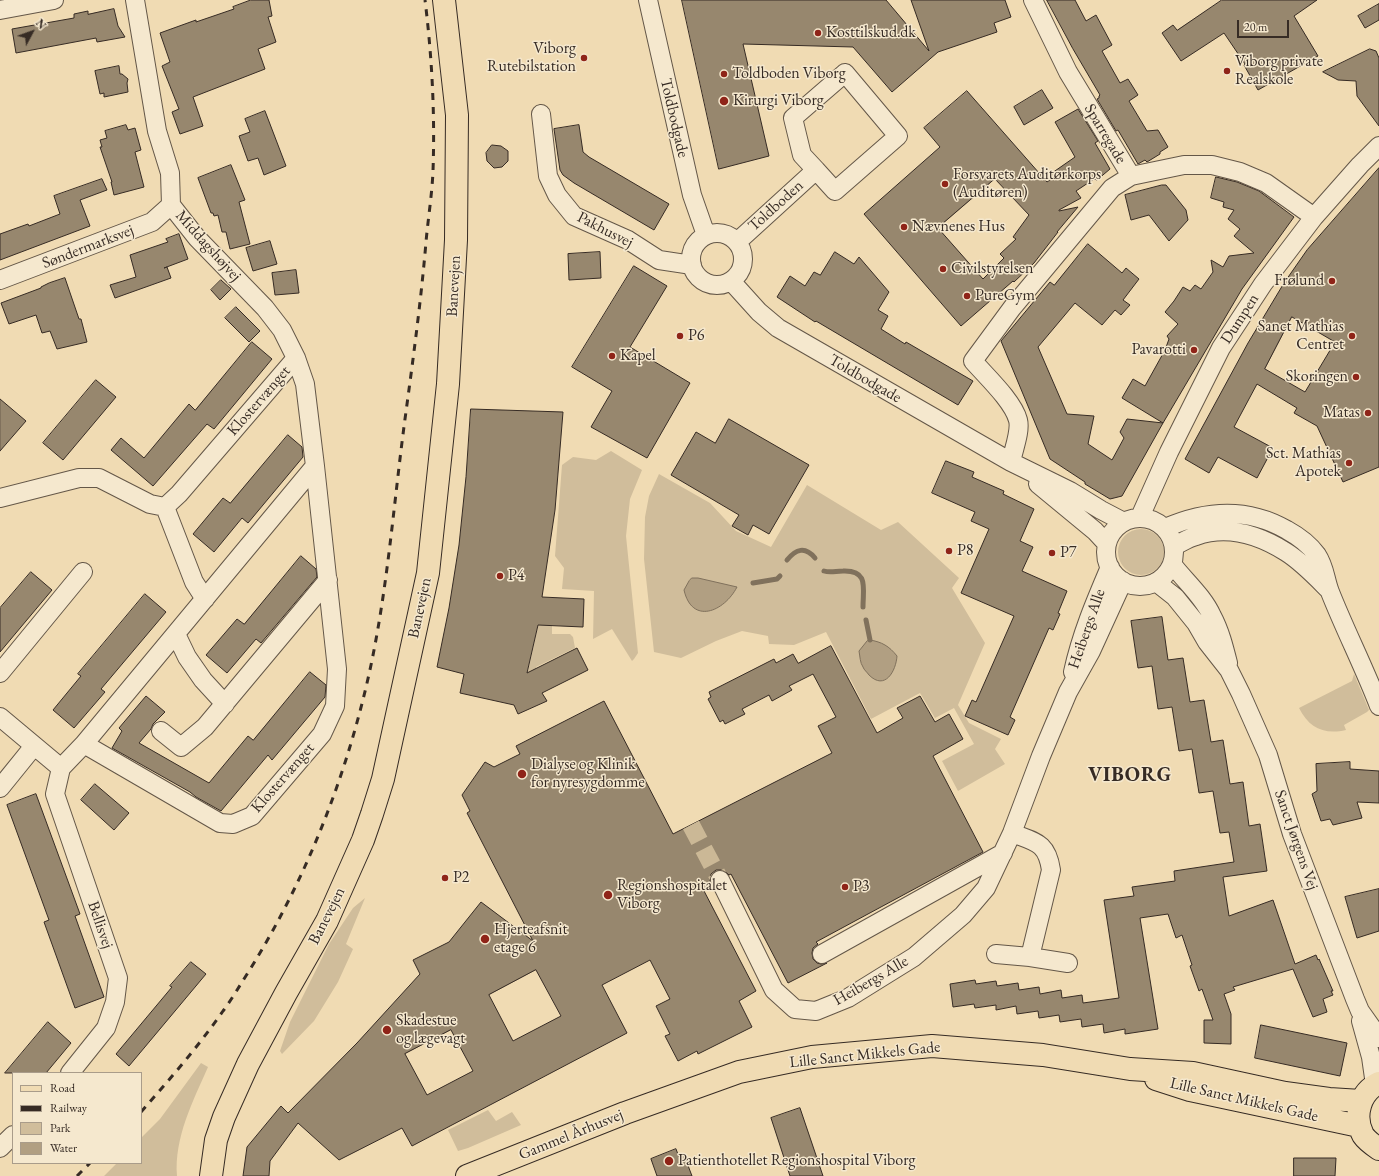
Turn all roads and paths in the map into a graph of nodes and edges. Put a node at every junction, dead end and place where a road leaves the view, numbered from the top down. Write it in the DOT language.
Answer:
graph roads {
  1 [pos="54,0"];
  2 [pos="135,0"];
  3 [pos="444,0"];
  4 [pos="648,0"];
  5 [pos="1033,0"];
  6 [pos="0,10"];
  7 [pos="541,114"];
  8 [pos="1379,146"];
  9 [pos="816,170"];
  10 [pos="1131,176"];
  11 [pos="171,205"];
  12 [pos="1314,218"];
  13 [pos="706,235"];
  14 [pos="737,242"];
  15 [pos="692,265"];
  16 [pos="0,280"];
  17 [pos="731,281"];
  18 [pos="296,358"];
  19 [pos="1011,462"];
  20 [pos="315,466"];
  21 [pos="0,498"];
  22 [pos="165,507"];
  23 [pos="1132,520"];
  24 [pos="1165,528"];
  25 [pos="1107,544"];
  26 [pos="1174,546"];
  27 [pos="1172,564"];
  28 [pos="1110,567"];
  29 [pos="83,572"];
  30 [pos="328,580"];
  31 [pos="1123,581"];
  32 [pos="1156,582"];
  33 [pos="1329,590"];
  34 [pos="205,599"];
  35 [pos="176,634"];
  36 [pos="1229,670"];
  37 [pos="0,673"];
  38 [pos="1068,692"];
  39 [pos="225,704"];
  40 [pos="1379,706"];
  41 [pos="0,717"];
  42 [pos="161,731"];
  43 [pos="84,744"];
  44 [pos="34,746"];
  45 [pos="61,768"];
  46 [pos="0,788"];
  47 [pos="1012,833"];
  48 [pos="1004,853"];
  49 [pos="720,880"];
  50 [pos="936,891"];
  51 [pos="979,897"];
  52 [pos="822,954"];
  53 [pos="996,954"];
  54 [pos="1030,957"];
  55 [pos="1068,963"];
  56 [pos="1360,1011"];
  57 [pos="1379,1038"];
  58 [pos="1130,1069"];
  59 [pos="71,1072"];
  60 [pos="1372,1090"];
  61 [pos="675,1095"];
  62 [pos="1359,1126"];
  63 [pos="12,1136"];
  64 [pos="0,1148"];
  65 [pos="1379,1149"];
  66 [pos="211,1176"];
  67 [pos="470,1176"];
  1 -- 6 [label="street"];
  2 -- 11 [label="street, Middagshøjvej"];
  3 -- 66 [label="main road, Banevejen"];
  4 -- 13 [label="street, Toldbodgade"];
  5 -- 10 [label="street, Sparregade"];
  7 -- 15 [label="street, Pakhusvej"];
  8 -- 12 [label="street, Dumpen"];
  9 -- 9 [label="street, Toldboden"];
  9 -- 14 [label="street, Toldboden"];
  10 -- 12 [label="street, Sparregade"];
  10 -- 19 [label="street"];
  11 -- 16 [label="street, Søndermarksvej"];
  11 -- 18 [label="street, Middagshøjvej"];
  12 -- 23 [label="street, Dumpen"];
  13 -- 14 [label="street"];
  13 -- 15 [label="street"];
  14 -- 17 [label="street"];
  15 -- 17 [label="street"];
  17 -- 19 [label="street, Toldbodgade"];
  18 -- 20 [label="street, Klostervænget"];
  18 -- 22 [label="street, Klostervænget"];
  19 -- 23 [label="street, Toldbodgade"];
  19 -- 25 [label="street, Toldbodgade"];
  20 -- 30 [label="street, Klostervænget"];
  20 -- 34 [label="street"];
  21 -- 22 [label="street"];
  22 -- 34 [label="street"];
  23 -- 24 [label="street"];
  23 -- 25 [label="street"];
  24 -- 26 [label="street"];
  24 -- 33 [label="street"];
  25 -- 28 [label="street"];
  26 -- 27 [label="street"];
  26 -- 33 [label="street"];
  27 -- 32 [label="street"];
  27 -- 36 [label="street, Sanct Jørgens Vej"];
  28 -- 31 [label="street"];
  28 -- 38 [label="street, Heibergs Alle"];
  29 -- 37 [label="street"];
  30 -- 39 [label="street"];
  30 -- 43 [label="street, Klostervænget"];
  31 -- 32 [label="street"];
  31 -- 38 [label="street, Heibergs Alle"];
  32 -- 36 [label="street, Sanct Jørgens Vej"];
  33 -- 40 [label="street"];
  34 -- 35 [label="street"];
  35 -- 39 [label="street"];
  35 -- 43 [label="street"];
  36 -- 56 [label="street, Sanct Jørgens Vej"];
  38 -- 47 [label="street, Heibergs Alle"];
  39 -- 42 [label="street"];
  41 -- 44 [label="street"];
  43 -- 45 [label="street"];
  44 -- 45 [label="street"];
  44 -- 46 [label="street"];
  45 -- 59 [label="street, Bellisvej"];
  47 -- 48 [label="street, Heibergs Alle"];
  47 -- 54 [label="street"];
  48 -- 50 [label="street"];
  48 -- 51 [label="street, Heibergs Alle"];
  49 -- 51 [label="street, Heibergs Alle"];
  50 -- 51 [label="street"];
  50 -- 52 [label="street"];
  53 -- 54 [label="street"];
  54 -- 55 [label="street"];
  56 -- 57 [label="street, Sanct Jørgens Vej"];
  56 -- 60 [label="street, Sanct Jørgens Vej"];
  58 -- 60 [label="main road, Lille Sanct Mikkels Gade"];
  58 -- 61 [label="main road, Lille Sanct Mikkels Gade"];
  58 -- 62 [label="main road, Lille Sanct Mikkels Gade"];
  60 -- 62 [label="main road"];
  61 -- 67 [label="main road, Gammel Århusvej"];
  62 -- 65 [label="main road"];
  63 -- 64 [label="street"];
}
